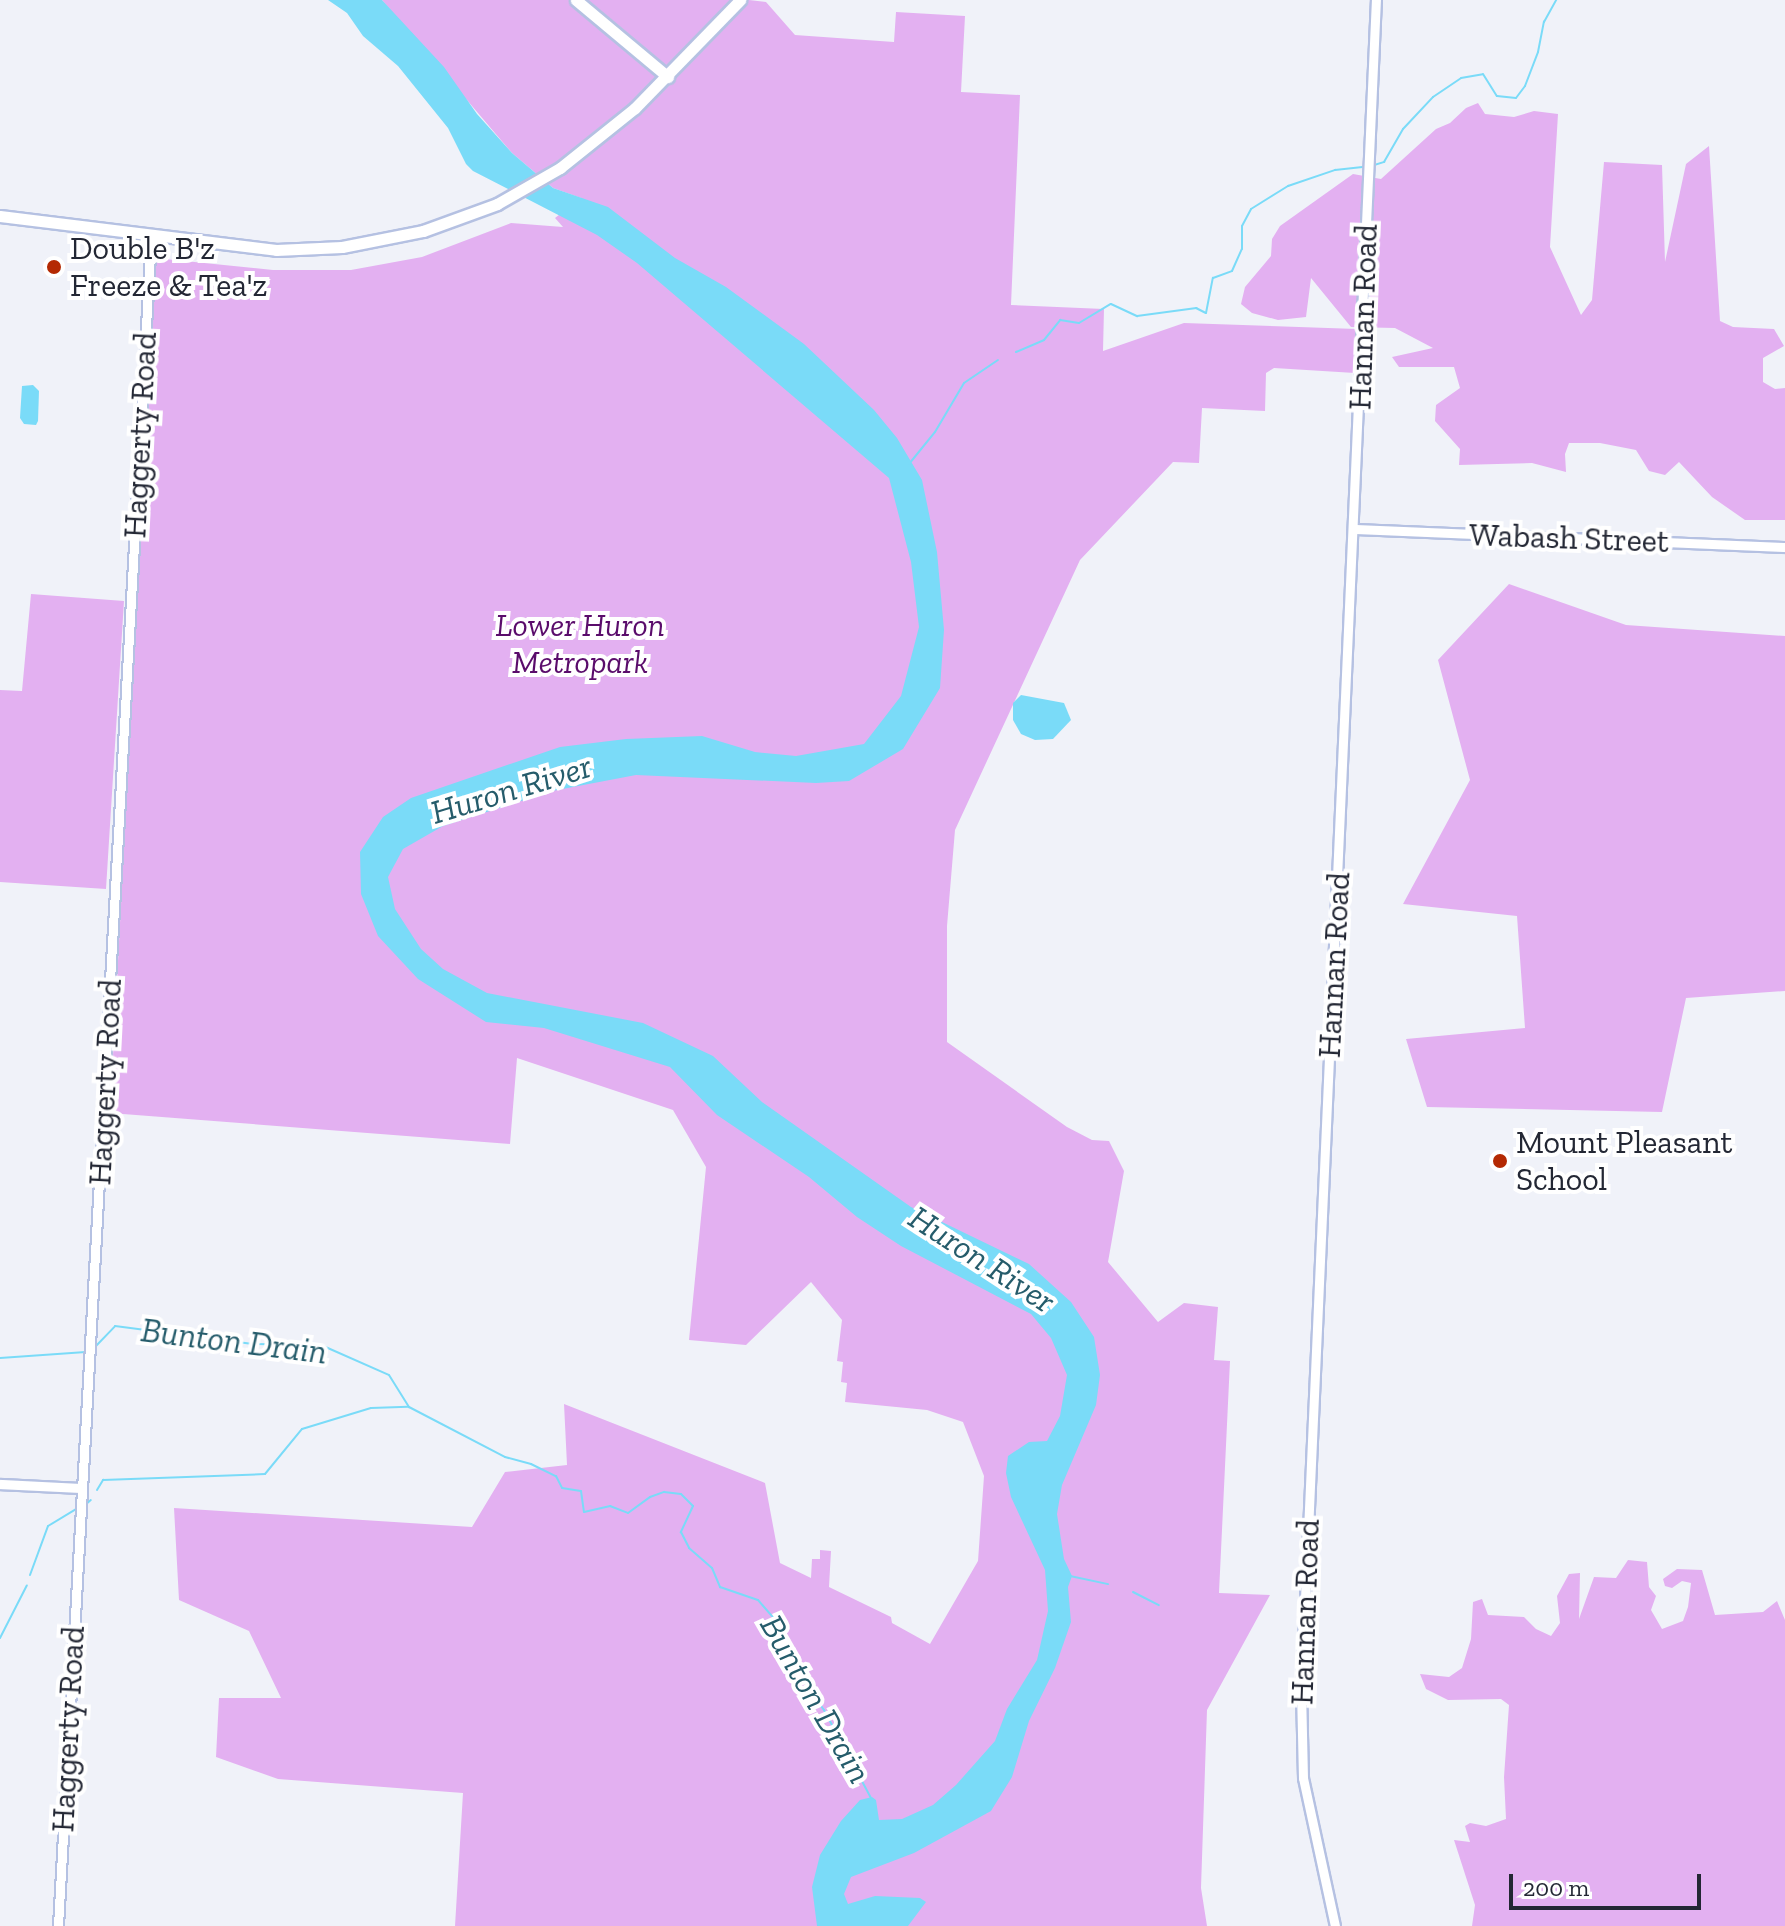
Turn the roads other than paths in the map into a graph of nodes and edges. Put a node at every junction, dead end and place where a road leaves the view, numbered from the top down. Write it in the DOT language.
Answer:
graph roads {
  1 [pos="576,0"];
  2 [pos="740,0"];
  3 [pos="1376,0"];
  4 [pos="668,77"];
  5 [pos="0,216"];
  6 [pos="151,237"];
  7 [pos="1354,529"];
  8 [pos="1785,547"];
  9 [pos="0,1484"];
  10 [pos="81,1488"];
  11 [pos="58,1926"];
  12 [pos="1335,1926"];
  1 -- 4 [label="main road"];
  2 -- 4 [label="main road"];
  3 -- 7 [label="street, Hannan Road"];
  4 -- 6 [label="main road"];
  5 -- 6 [label="main road"];
  6 -- 10 [label="street, Haggerty Road"];
  7 -- 8 [label="street, Wabash Street"];
  7 -- 12 [label="street, Hannan Road"];
  9 -- 10 [label="street"];
  10 -- 11 [label="street, Haggerty Road"];
}
